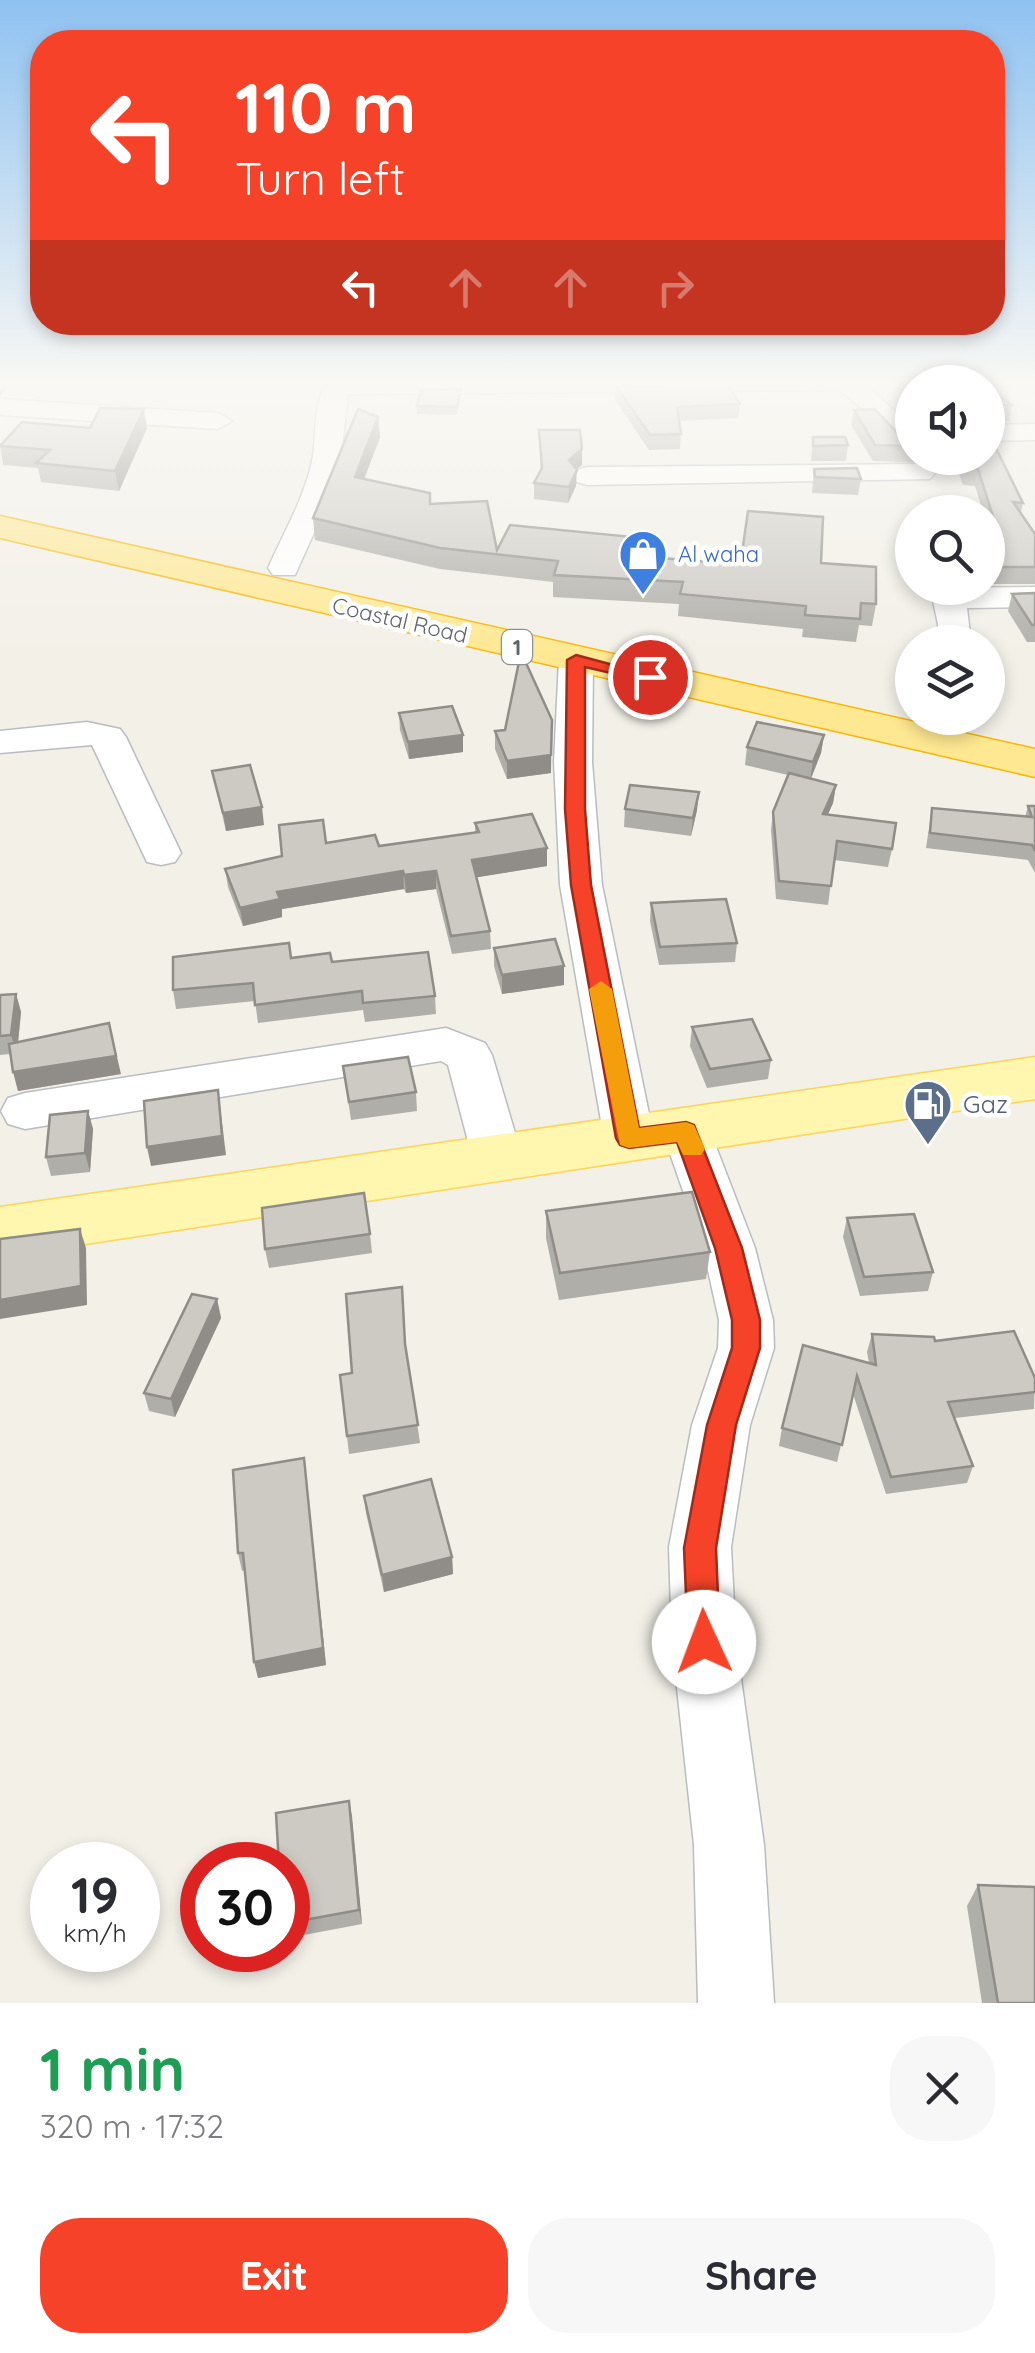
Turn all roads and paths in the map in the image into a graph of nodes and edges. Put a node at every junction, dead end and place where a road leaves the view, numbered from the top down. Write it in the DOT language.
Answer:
graph roads {
  1 [pos="323,474"];
  2 [pos="615,474"];
  3 [pos="587,476"];
  4 [pos="0,502"];
  5 [pos="0,526"];
  6 [pos="284,568"];
  7 [pos="1005,596"];
  8 [pos="1035,597"];
  9 [pos="576,660"];
  10 [pos="895,703"];
  11 [pos="895,716"];
  12 [pos="1005,730"];
  13 [pos="1035,732"];
  14 [pos="972,735"];
  15 [pos="0,742"];
  16 [pos="1035,763"];
  17 [pos="161,854"];
  18 [pos="1035,1078"];
  19 [pos="25,1111"];
  20 [pos="657,1135"];
  21 [pos="498,1160"];
  22 [pos="0,1232"];
  23 [pos="736,2003"];
  1 -- 6 [label="street"];
  2 -- 3 [label="street"];
  4 -- 6 [label="highway, Coastal Road"];
  5 -- 9 [label="highway, Coastal Road / 1"];
  6 -- 10 [label="highway, Coastal Road"];
  7 -- 8 [label="street"];
  9 -- 11 [label="highway, Coastal Road / 1"];
  9 -- 20 [label="street"];
  12 -- 13 [label="highway, Coastal Road"];
  14 -- 16 [label="highway, Coastal Road / 1"];
  15 -- 17 [label="street"];
  18 -- 20 [label="main road"];
  19 -- 21 [label="street"];
  20 -- 21 [label="main road"];
  20 -- 23 [label="street"];
  21 -- 22 [label="main road"];
}
